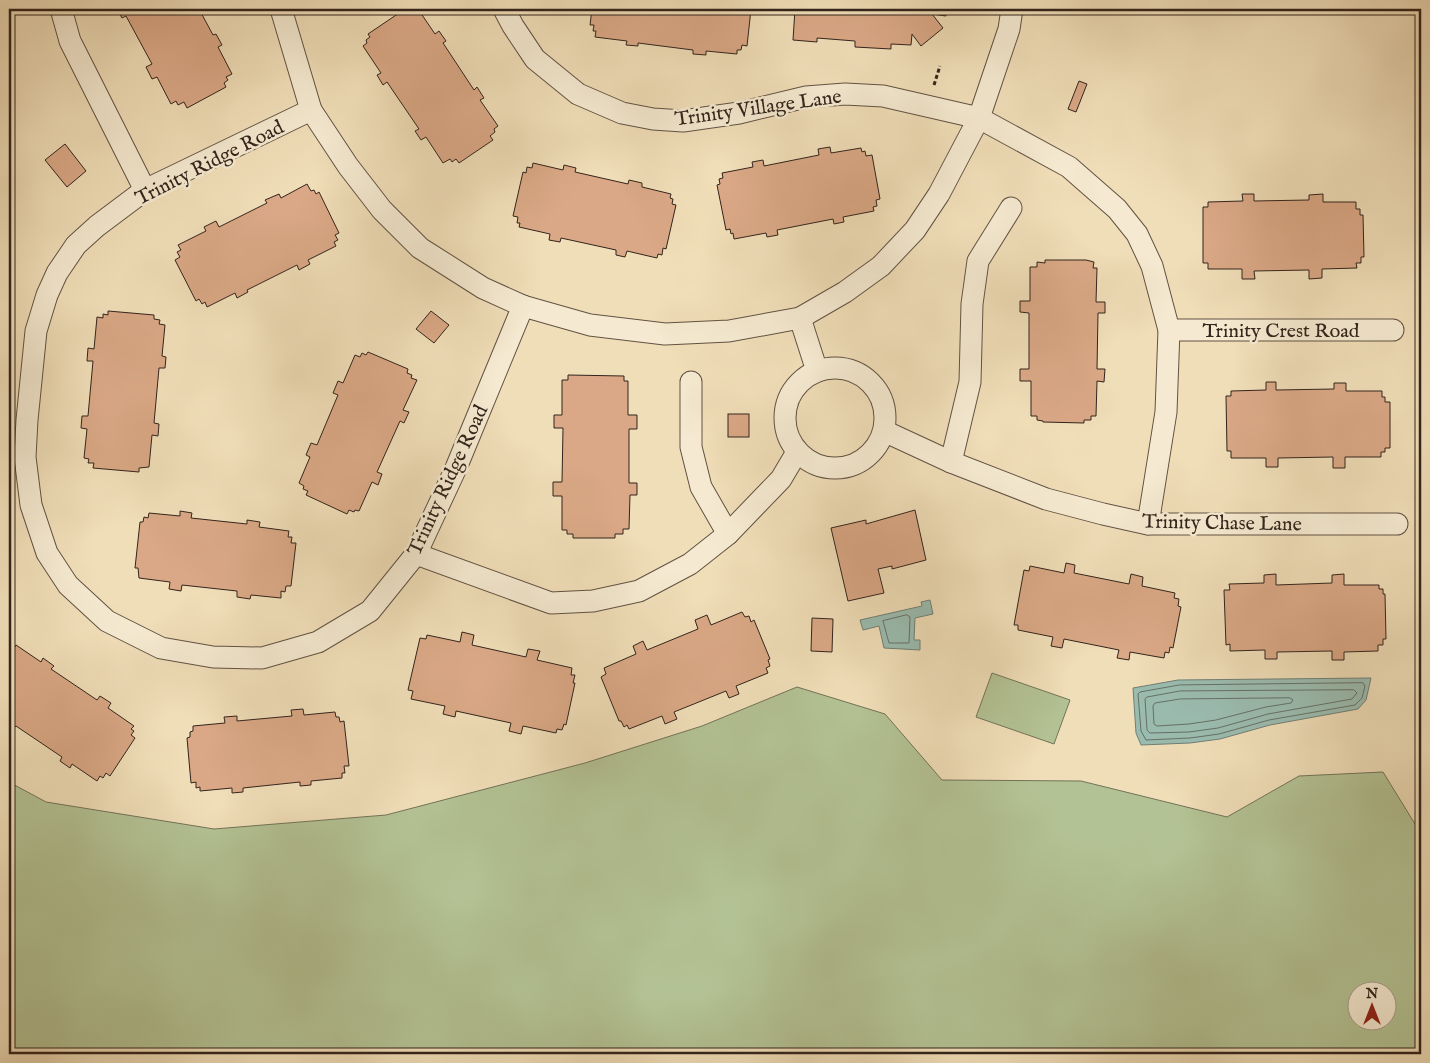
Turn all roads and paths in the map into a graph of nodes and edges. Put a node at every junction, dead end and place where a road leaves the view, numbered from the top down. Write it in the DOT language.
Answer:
graph roads {
  1 [pos="61,9"];
  2 [pos="281,9"];
  3 [pos="504,9"];
  4 [pos="1012,9"];
  5 [pos="312,110"];
  6 [pos="979,118"];
  7 [pos="145,190"];
  8 [pos="1011,208"];
  9 [pos="523,306"];
  10 [pos="800,318"];
  11 [pos="1169,330"];
  12 [pos="1393,330"];
  13 [pos="817,371"];
  14 [pos="691,382"];
  15 [pos="884,431"];
  16 [pos="797,452"];
  17 [pos="951,462"];
  18 [pos="1148,524"];
  19 [pos="1396,524"];
  20 [pos="728,534"];
  21 [pos="416,554"];
  1 -- 7 [label="street"];
  2 -- 5 [label="street"];
  3 -- 6 [label="street, Trinity Village Lane"];
  4 -- 6 [label="street"];
  5 -- 7 [label="street, Trinity Ridge Road"];
  5 -- 9 [label="street"];
  6 -- 10 [label="street"];
  6 -- 11 [label="street, Trinity Village Lane"];
  7 -- 21 [label="street, Trinity Ridge Road"];
  8 -- 17 [label="street"];
  9 -- 10 [label="street"];
  9 -- 21 [label="street, Trinity Ridge Road"];
  10 -- 13 [label="street"];
  11 -- 12 [label="street, Trinity Crest Road"];
  11 -- 18 [label="street, Trinity Village Lane"];
  13 -- 15 [label="street"];
  13 -- 16 [label="street"];
  14 -- 20 [label="street"];
  15 -- 16 [label="street"];
  15 -- 17 [label="street, Trinity Chase Lane"];
  16 -- 20 [label="street"];
  17 -- 18 [label="street, Trinity Chase Lane"];
  18 -- 19 [label="street, Trinity Chase Lane"];
  20 -- 21 [label="street"];
}
